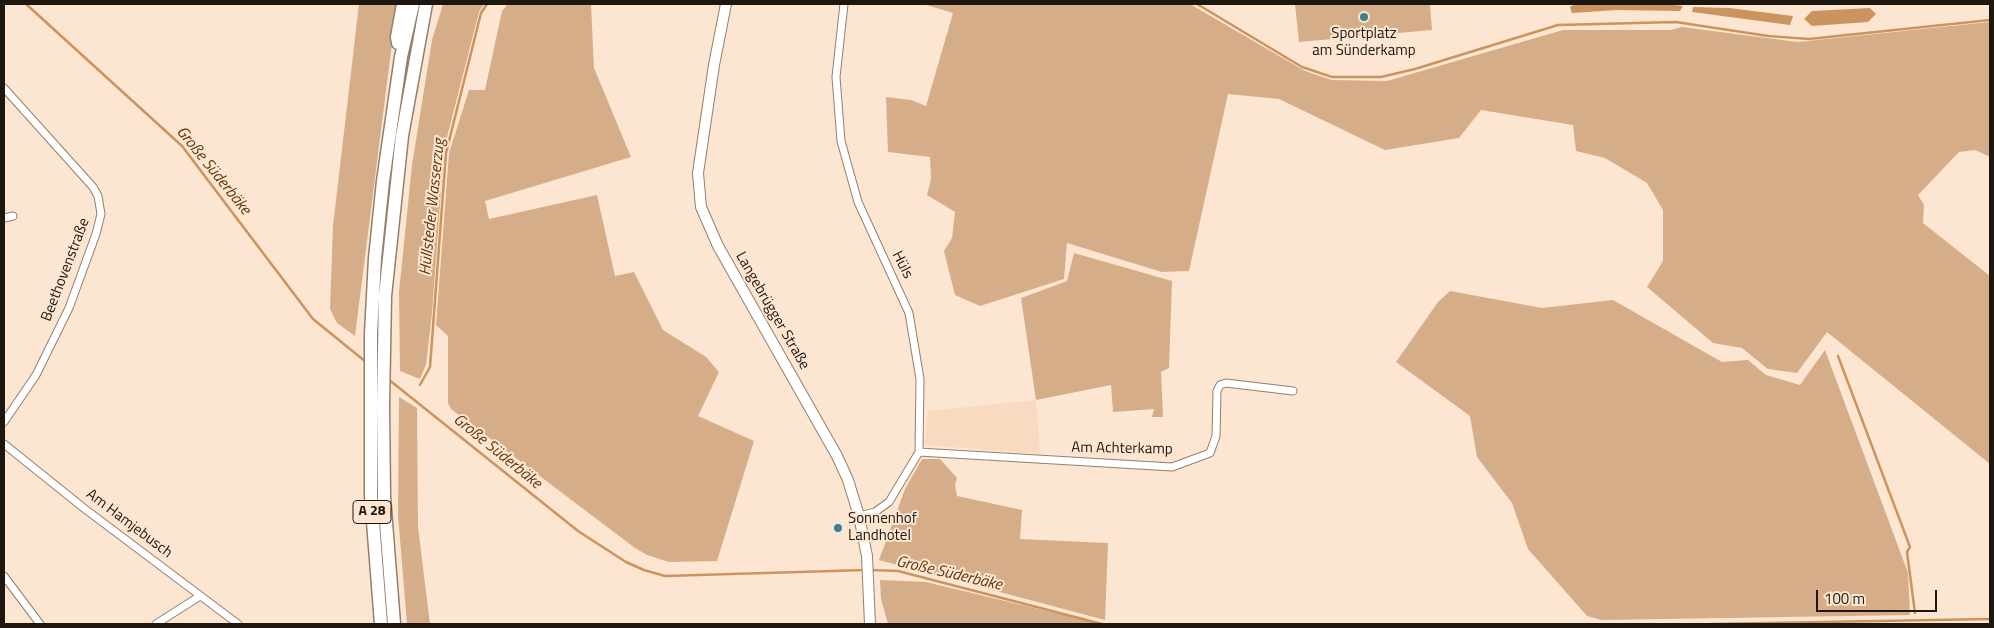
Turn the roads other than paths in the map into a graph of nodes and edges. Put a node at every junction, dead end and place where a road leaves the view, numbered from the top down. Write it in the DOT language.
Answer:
graph roads {
  1 [pos="403,4"];
  2 [pos="413,4"];
  3 [pos="426,4"];
  4 [pos="434,4"];
  5 [pos="726,4"];
  6 [pos="844,4"];
  7 [pos="418,39"];
  8 [pos="401,57"];
  9 [pos="4,88"];
  10 [pos="13,216"];
  11 [pos="4,218"];
  12 [pos="377,334"];
  13 [pos="1293,391"];
  14 [pos="4,422"];
  15 [pos="4,444"];
  16 [pos="919,452"];
  17 [pos="860,516"];
  18 [pos="4,576"];
  19 [pos="200,596"];
  20 [pos="40,624"];
  21 [pos="156,624"];
  22 [pos="238,624"];
  23 [pos="381,624"];
  24 [pos="394,624"];
  25 [pos="870,624"];
  1 -- 8 [label="highway"];
  2 -- 8 [label="highway, A 28"];
  3 -- 7 [label="highway, A 28"];
  4 -- 7 [label="highway"];
  5 -- 17 [label="street, Langebrügger Straße"];
  6 -- 16 [label="street, Hüls"];
  7 -- 12 [label="highway, A 28"];
  8 -- 12 [label="highway, A 28"];
  9 -- 14 [label="street, Beethovenstraße"];
  10 -- 11 [label="street"];
  12 -- 23 [label="highway, A 28"];
  12 -- 24 [label="highway, A 28"];
  13 -- 16 [label="street, Am Achterkamp"];
  15 -- 19 [label="street, Am Hamjebusch"];
  16 -- 17 [label="street"];
  17 -- 25 [label="street, Langebrügger Straße"];
  18 -- 20 [label="street"];
  19 -- 21 [label="street"];
  19 -- 22 [label="street, Am Hamjebusch"];
}
